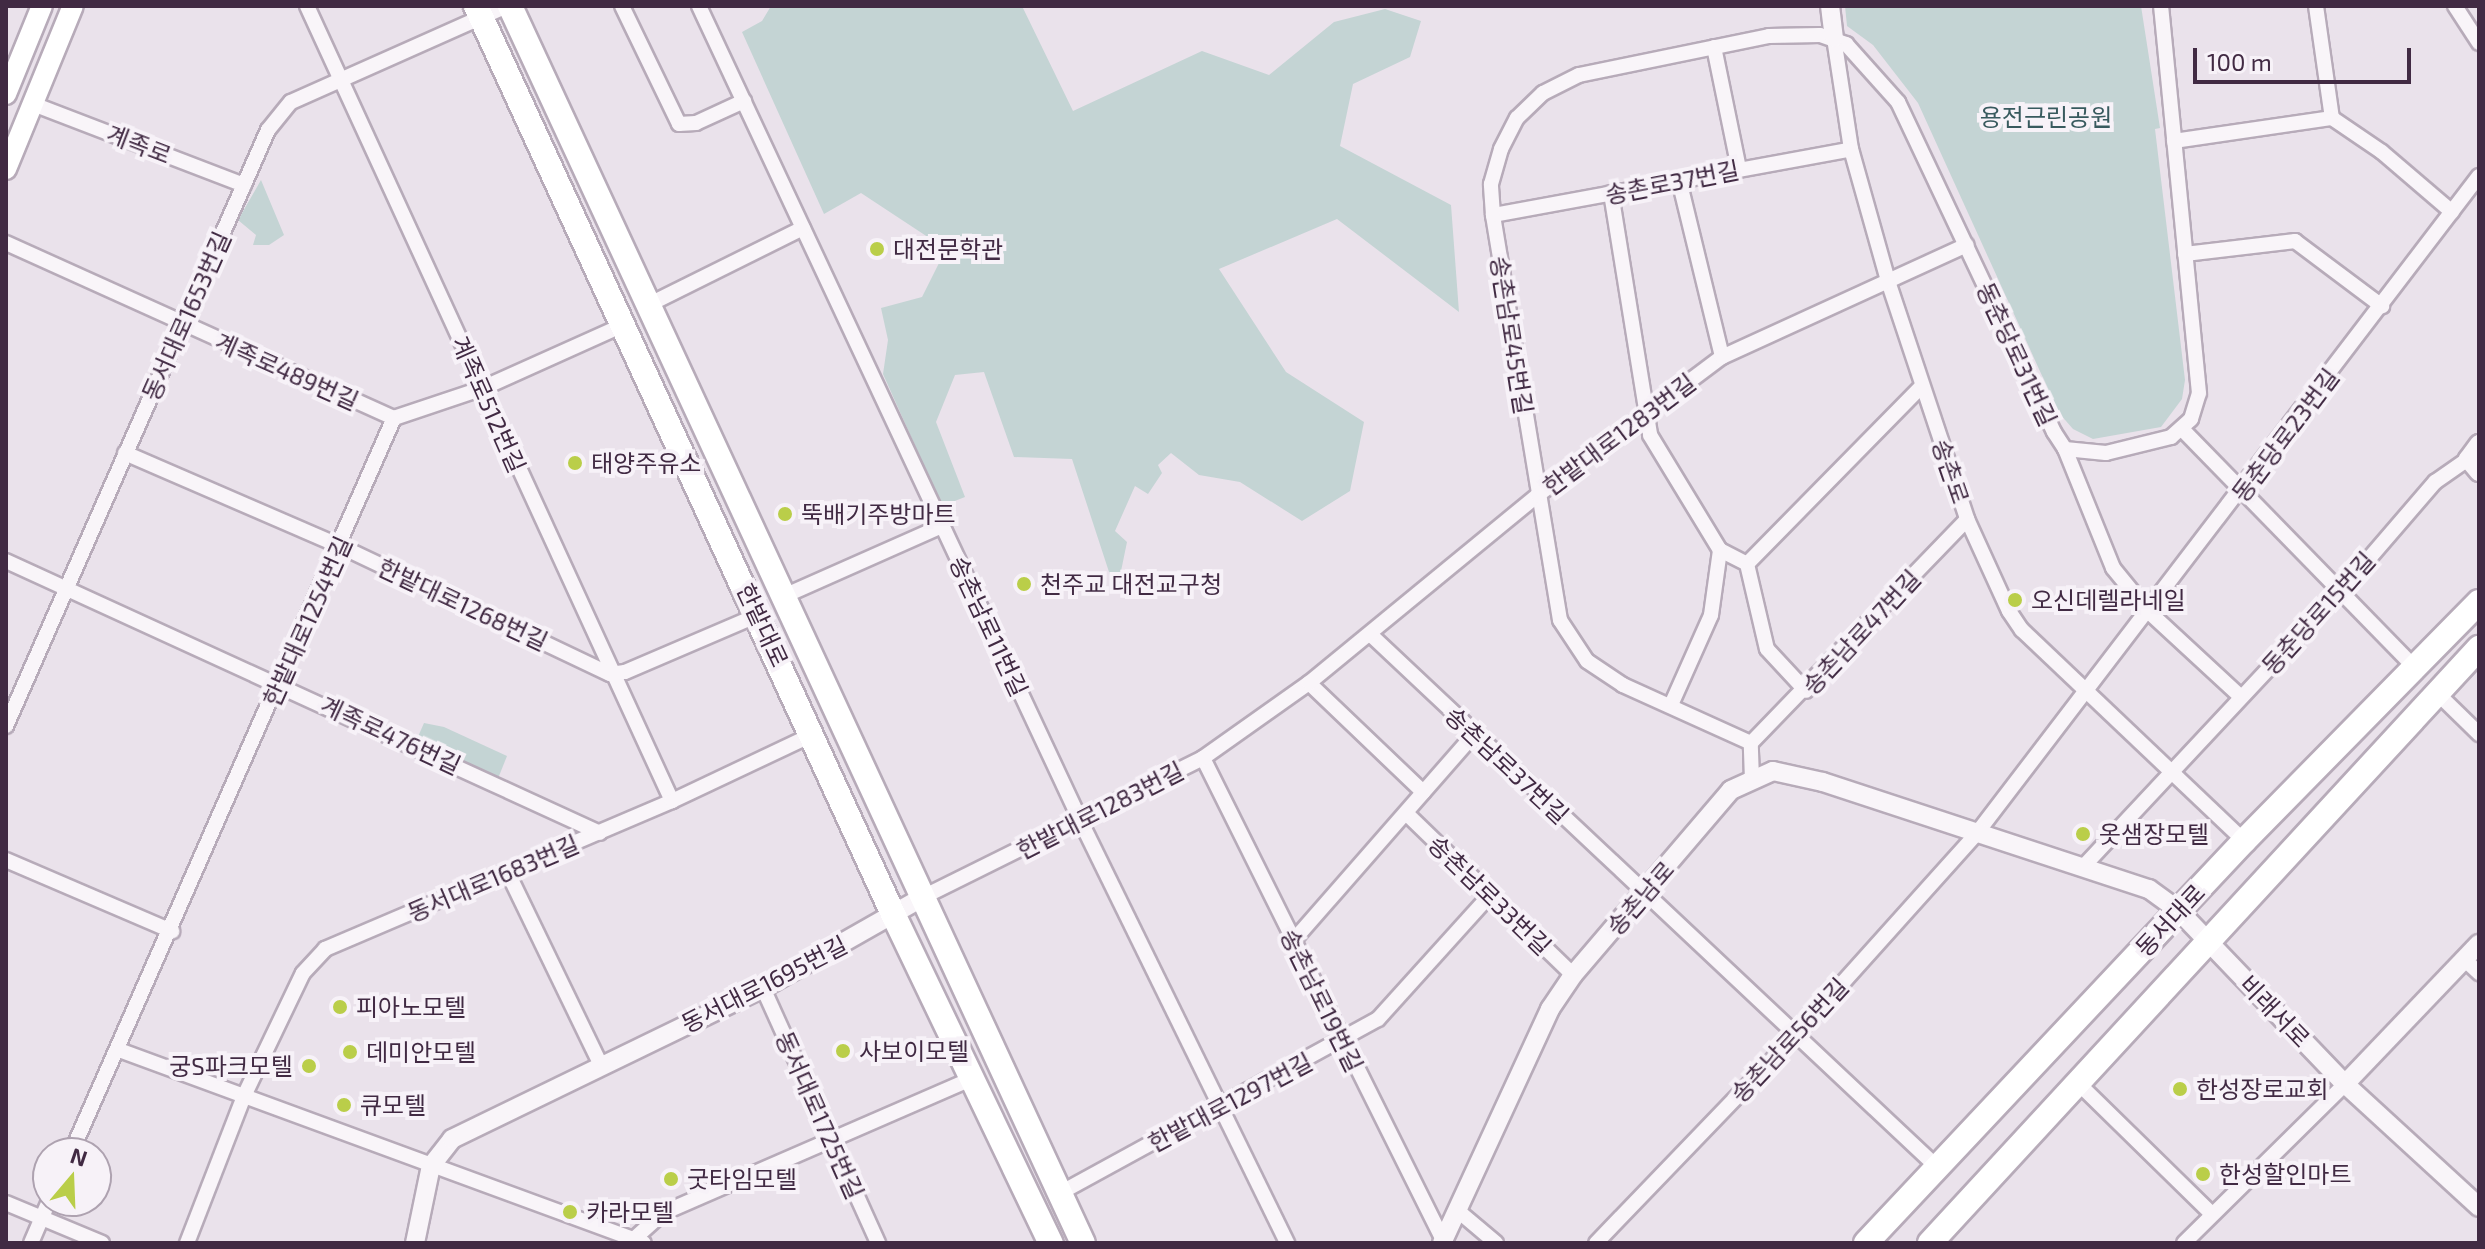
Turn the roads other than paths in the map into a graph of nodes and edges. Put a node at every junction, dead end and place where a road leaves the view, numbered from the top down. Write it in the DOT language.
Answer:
graph roads {
  1 [pos="42,6"];
  2 [pos="73,6"];
  3 [pos="307,6"];
  4 [pos="509,6"];
  5 [pos="622,6"];
  6 [pos="699,6"];
  7 [pos="1830,6"];
  8 [pos="2161,6"];
  9 [pos="2316,6"];
  10 [pos="2455,6"];
  11 [pos="478,12"];
  12 [pos="1834,38"];
  13 [pos="2479,43"];
  14 [pos="1714,47"];
  15 [pos="340,76"];
  16 [pos="6,94"];
  17 [pos="744,101"];
  18 [pos="33,104"];
  19 [pos="2332,118"];
  20 [pos="2174,141"];
  21 [pos="1851,149"];
  22 [pos="6,169"];
  23 [pos="1739,169"];
  24 [pos="2479,176"];
  25 [pos="1679,180"];
  26 [pos="244,185"];
  27 [pos="1611,193"];
  28 [pos="2452,212"];
  29 [pos="1493,215"];
  30 [pos="803,228"];
  31 [pos="6,243"];
  32 [pos="1967,245"];
  33 [pos="2185,254"];
  34 [pos="1888,281"];
  35 [pos="646,306"];
  36 [pos="2382,306"];
  37 [pos="182,324"];
  38 [pos="623,325"];
  39 [pos="1722,357"];
  40 [pos="1922,386"];
  41 [pos="483,388"];
  42 [pos="1649,414"];
  43 [pos="394,418"];
  44 [pos="2182,429"];
  45 [pos="2065,449"];
  46 [pos="125,453"];
  47 [pos="2476,457"];
  48 [pos="2243,490"];
  49 [pos="1538,495"];
  50 [pos="1967,519"];
  51 [pos="942,526"];
  52 [pos="340,546"];
  53 [pos="1720,550"];
  54 [pos="6,561"];
  55 [pos="1747,564"];
  56 [pos="67,587"];
  57 [pos="2342,590"];
  58 [pos="784,596"];
  59 [pos="2479,602"];
  60 [pos="2149,612"];
  61 [pos="758,615"];
  62 [pos="1371,635"];
  63 [pos="2479,648"];
  64 [pos="2414,667"];
  65 [pos="610,674"];
  66 [pos="279,682"];
  67 [pos="1309,683"];
  68 [pos="1806,691"];
  69 [pos="2088,691"];
  70 [pos="2437,693"];
  71 [pos="2241,697"];
  72 [pos="1671,705"];
  73 [pos="6,726"];
  74 [pos="814,734"];
  75 [pos="1474,734"];
  76 [pos="2479,734"];
  77 [pos="1751,743"];
  78 [pos="1203,758"];
  79 [pos="2171,772"];
  80 [pos="1752,780"];
  81 [pos="1423,792"];
  82 [pos="672,801"];
  83 [pos="1407,814"];
  84 [pos="1081,822"];
  85 [pos="600,833"];
  86 [pos="1977,833"];
  87 [pos="2244,841"];
  88 [pos="6,860"];
  89 [pos="2082,868"];
  90 [pos="508,873"];
  91 [pos="1644,894"];
  92 [pos="1490,895"];
  93 [pos="923,897"];
  94 [pos="2179,911"];
  95 [pos="894,916"];
  96 [pos="172,931"];
  97 [pos="1293,941"];
  98 [pos="2209,942"];
  99 [pos="2479,944"];
  100 [pos="2464,959"];
  101 [pos="2479,973"];
  102 [pos="1573,975"];
  103 [pos="763,988"];
  104 [pos="1795,1036"];
  105 [pos="1342,1043"];
  106 [pos="119,1050"];
  107 [pos="601,1065"];
  108 [pos="973,1078"];
  109 [pos="2078,1083"];
  110 [pos="2345,1084"];
  111 [pos="244,1096"];
  112 [pos="1224,1105"];
  113 [pos="78,1137"];
  114 [pos="830,1137"];
  115 [pos="431,1166"];
  116 [pos="1937,1167"];
  117 [pos="1060,1193"];
  118 [pos="6,1203"];
  119 [pos="2479,1207"];
  120 [pos="1457,1210"];
  121 [pos="2212,1214"];
  122 [pos="42,1218"];
  123 [pos="638,1241"];
  124 [pos="1443,1241"];
  125 [pos="31,1243"];
  126 [pos="102,1243"];
  127 [pos="187,1243"];
  128 [pos="415,1243"];
  129 [pos="878,1243"];
  130 [pos="1051,1243"];
  131 [pos="1083,1243"];
  132 [pos="1287,1243"];
  133 [pos="1496,1243"];
  134 [pos="1596,1243"];
  135 [pos="1866,1243"];
  136 [pos="1930,1243"];
  137 [pos="2184,1243"];
  1 -- 16 [label="main road"];
  2 -- 18 [label="main road"];
  3 -- 15 [label="street, 계족로512번길"];
  4 -- 11 [label="street, 동서대로1653번길"];
  4 -- 35 [label="main road, 한밭대로"];
  5 -- 17 [label="street"];
  6 -- 17 [label="street, 송촌남로11번길"];
  7 -- 12 [label="street, 송촌로"];
  8 -- 20 [label="street"];
  9 -- 19 [label="street"];
  10 -- 13 [label="street"];
  11 -- 15 [label="street, 동서대로1653번길"];
  11 -- 38 [label="main road, 한밭대로"];
  12 -- 14 [label="street, 송촌남로45번길"];
  12 -- 21 [label="street, 송촌로"];
  12 -- 32 [label="street, 동춘당로31번길"];
  14 -- 23 [label="street"];
  14 -- 29 [label="street, 송촌남로45번길"];
  15 -- 26 [label="street, 동서대로1653번길"];
  15 -- 41 [label="street, 계족로512번길"];
  17 -- 30 [label="street, 송촌남로11번길"];
  18 -- 22 [label="main road"];
  18 -- 26 [label="street, 계족로"];
  19 -- 20 [label="street"];
  19 -- 28 [label="street"];
  20 -- 33 [label="street"];
  21 -- 23 [label="street, 송촌로37번길"];
  21 -- 34 [label="street, 송촌로"];
  23 -- 25 [label="street, 송촌로37번길"];
  24 -- 28 [label="street, 동춘당로23번길"];
  25 -- 27 [label="street, 송촌로37번길"];
  25 -- 39 [label="street"];
  26 -- 37 [label="street, 동서대로1653번길"];
  27 -- 29 [label="street, 송촌로37번길"];
  27 -- 42 [label="street"];
  28 -- 36 [label="street, 동춘당로23번길"];
  29 -- 49 [label="street, 송촌남로45번길"];
  30 -- 35 [label="street"];
  30 -- 51 [label="street, 송촌남로11번길"];
  31 -- 37 [label="street, 계족로489번길"];
  32 -- 34 [label="street, 한밭대로1283번길"];
  32 -- 45 [label="street, 동춘당로31번길"];
  33 -- 36 [label="street"];
  33 -- 44 [label="street"];
  34 -- 39 [label="street, 한밭대로1283번길"];
  34 -- 40 [label="street, 송촌로"];
  35 -- 58 [label="main road, 한밭대로"];
  36 -- 48 [label="street, 동춘당로23번길"];
  37 -- 43 [label="street, 계족로489번길"];
  37 -- 46 [label="street, 동서대로1653번길"];
  38 -- 41 [label="street"];
  38 -- 61 [label="main road, 한밭대로"];
  39 -- 42 [label="street, 한밭대로1283번길"];
  40 -- 50 [label="street, 송촌로"];
  40 -- 55 [label="street"];
  41 -- 43 [label="street"];
  41 -- 65 [label="street, 계족로512번길"];
  42 -- 49 [label="street, 한밭대로1283번길"];
  42 -- 53 [label="street"];
  43 -- 52 [label="street, 한밭대로1254번길"];
  44 -- 45 [label="street, 동춘당로31번길"];
  44 -- 48 [label="street"];
  45 -- 60 [label="street"];
  46 -- 52 [label="street, 한밭대로1268번길"];
  46 -- 56 [label="street, 동서대로1653번길"];
  47 -- 57 [label="street, 동춘당로15번길"];
  48 -- 57 [label="street"];
  48 -- 60 [label="street, 동춘당로23번길"];
  49 -- 62 [label="street, 한밭대로1283번길"];
  49 -- 72 [label="street, 송촌남로45번길"];
  50 -- 68 [label="street, 송촌남로47번길"];
  50 -- 69 [label="street, 송촌로"];
  51 -- 58 [label="street"];
  51 -- 84 [label="street, 송촌남로11번길"];
  52 -- 65 [label="street, 한밭대로1268번길"];
  52 -- 66 [label="street, 한밭대로1254번길"];
  53 -- 55 [label="street"];
  53 -- 72 [label="street"];
  54 -- 56 [label="street, 계족로476번길"];
  55 -- 68 [label="street"];
  56 -- 66 [label="street, 계족로476번길"];
  56 -- 73 [label="street, 동서대로1653번길"];
  57 -- 64 [label="street"];
  57 -- 71 [label="street, 동춘당로15번길"];
  58 -- 93 [label="main road, 한밭대로"];
  59 -- 64 [label="main road, 동서대로"];
  60 -- 69 [label="street, 동춘당로23번길"];
  60 -- 71 [label="street"];
  61 -- 65 [label="street"];
  61 -- 74 [label="main road, 한밭대로"];
  62 -- 67 [label="street, 한밭대로1283번길"];
  62 -- 75 [label="street, 송촌남로37번길"];
  63 -- 70 [label="main road, 동서대로"];
  64 -- 87 [label="main road, 동서대로"];
  65 -- 82 [label="street, 계족로512번길"];
  66 -- 85 [label="street, 계족로476번길"];
  66 -- 96 [label="street, 한밭대로1254번길"];
  67 -- 78 [label="street, 한밭대로1283번길"];
  67 -- 81 [label="street"];
  68 -- 77 [label="street, 송촌남로47번길"];
  69 -- 79 [label="street, 송촌로"];
  69 -- 86 [label="street"];
  70 -- 76 [label="street"];
  70 -- 98 [label="main road, 동서대로"];
  71 -- 79 [label="street, 동춘당로15번길"];
  72 -- 77 [label="street, 송촌남로45번길"];
  74 -- 82 [label="street, 동서대로1683번길"];
  74 -- 95 [label="main road, 한밭대로"];
  75 -- 81 [label="street"];
  75 -- 91 [label="street, 송촌남로37번길"];
  77 -- 80 [label="street"];
  78 -- 84 [label="street, 한밭대로1283번길"];
  78 -- 97 [label="street, 송촌남로19번길"];
  79 -- 87 [label="street, 송촌로"];
  79 -- 89 [label="street, 동춘당로15번길"];
  80 -- 86 [label="street, 송촌남로"];
  80 -- 91 [label="street, 송촌남로"];
  81 -- 83 [label="street"];
  82 -- 85 [label="street, 동서대로1683번길"];
  83 -- 92 [label="street, 송촌남로33번길"];
  83 -- 97 [label="street"];
  84 -- 93 [label="street, 한밭대로1283번길"];
  84 -- 112 [label="street, 송촌남로11번길"];
  85 -- 90 [label="street, 동서대로1683번길"];
  86 -- 89 [label="street, 송촌남로"];
  86 -- 104 [label="street, 송촌남로56번길"];
  87 -- 94 [label="main road, 동서대로"];
  88 -- 96 [label="street"];
  89 -- 94 [label="street, 송촌남로"];
  90 -- 107 [label="street"];
  90 -- 111 [label="street, 동서대로1683번길"];
  91 -- 102 [label="street, 송촌남로"];
  91 -- 104 [label="street, 송촌남로37번길"];
  92 -- 102 [label="street, 송촌남로33번길"];
  92 -- 105 [label="street, 한밭대로1297번길"];
  93 -- 95 [label="street, 동서대로1695번길"];
  93 -- 117 [label="main road, 한밭대로"];
  94 -- 98 [label="street, 비래서로"];
  94 -- 116 [label="main road, 동서대로"];
  95 -- 103 [label="street, 동서대로1695번길"];
  95 -- 108 [label="main road, 한밭대로"];
  96 -- 106 [label="street, 한밭대로1254번길"];
  97 -- 105 [label="street, 송촌남로19번길"];
  98 -- 109 [label="main road, 동서대로"];
  98 -- 110 [label="street, 비래서로"];
  99 -- 100 [label="street"];
  100 -- 101 [label="street"];
  100 -- 110 [label="street"];
  102 -- 120 [label="street, 송촌남로"];
  103 -- 107 [label="street, 동서대로1695번길"];
  103 -- 114 [label="street, 동서대로1725번길"];
  104 -- 116 [label="street, 송촌남로37번길"];
  104 -- 134 [label="street, 송촌남로56번길"];
  105 -- 112 [label="street, 한밭대로1297번길"];
  105 -- 124 [label="street, 송촌남로19번길"];
  106 -- 111 [label="street"];
  106 -- 113 [label="street, 한밭대로1254번길"];
  107 -- 115 [label="street, 동서대로1695번길"];
  108 -- 114 [label="street"];
  108 -- 130 [label="main road, 한밭대로"];
  109 -- 121 [label="street"];
  109 -- 136 [label="main road, 동서대로"];
  110 -- 119 [label="street, 비래서로"];
  110 -- 121 [label="street"];
  111 -- 115 [label="street"];
  111 -- 127 [label="street, 동서대로1683번길"];
  112 -- 117 [label="street, 한밭대로1297번길"];
  112 -- 132 [label="street, 송촌남로11번길"];
  114 -- 123 [label="street"];
  114 -- 129 [label="street, 동서대로1725번길"];
  115 -- 123 [label="street"];
  115 -- 128 [label="street, 동서대로1695번길"];
  116 -- 135 [label="main road, 동서대로"];
  117 -- 131 [label="main road, 한밭대로"];
  118 -- 122 [label="street"];
  120 -- 124 [label="street, 송촌남로"];
  120 -- 133 [label="street"];
  121 -- 137 [label="street"];
  122 -- 125 [label="street"];
  122 -- 126 [label="street"];
}
